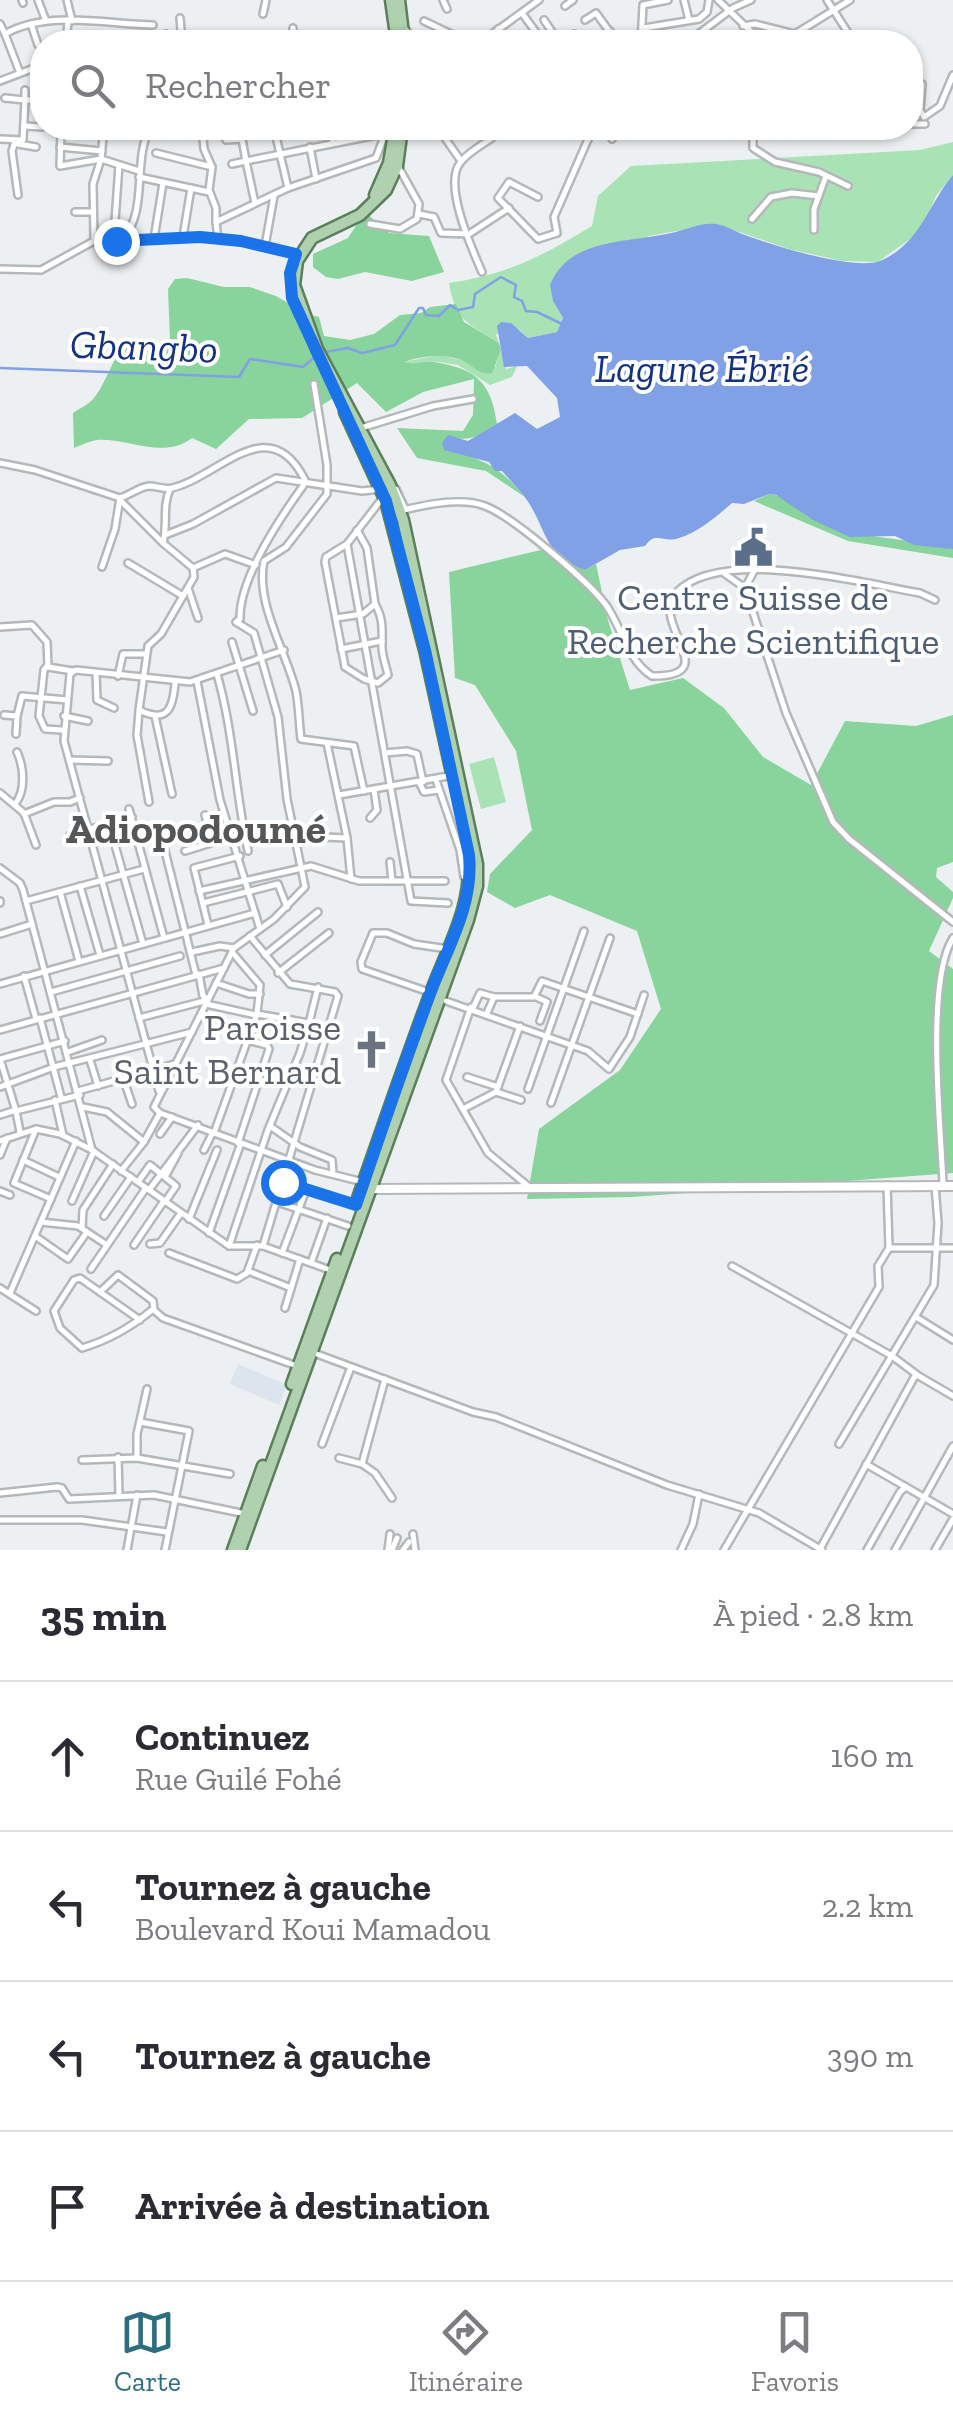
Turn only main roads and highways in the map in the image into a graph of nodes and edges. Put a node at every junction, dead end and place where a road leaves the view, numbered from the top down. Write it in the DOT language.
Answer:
graph roads {
  1 [pos="391,0"];
  2 [pos="399,0"];
  3 [pos="399,28"];
  4 [pos="392,140"];
  5 [pos="395,140"];
  6 [pos="317,353"];
  7 [pos="389,500"];
  8 [pos="456,775"];
  9 [pos="391,1116"];
  10 [pos="366,1185"];
  11 [pos="236,1550"];
  1 -- 3 [label="main road"];
  2 -- 3 [label="main road"];
  4 -- 6 [label="main road"];
  5 -- 6 [label="main road"];
  6 -- 7 [label="main road"];
  6 -- 7 [label="main road"];
  7 -- 8 [label="main road"];
  7 -- 8 [label="main road"];
  8 -- 9 [label="main road"];
  8 -- 9 [label="main road"];
  9 -- 10 [label="main road"];
  10 -- 11 [label="main road"];
  10 -- 11 [label="main road"];
}
